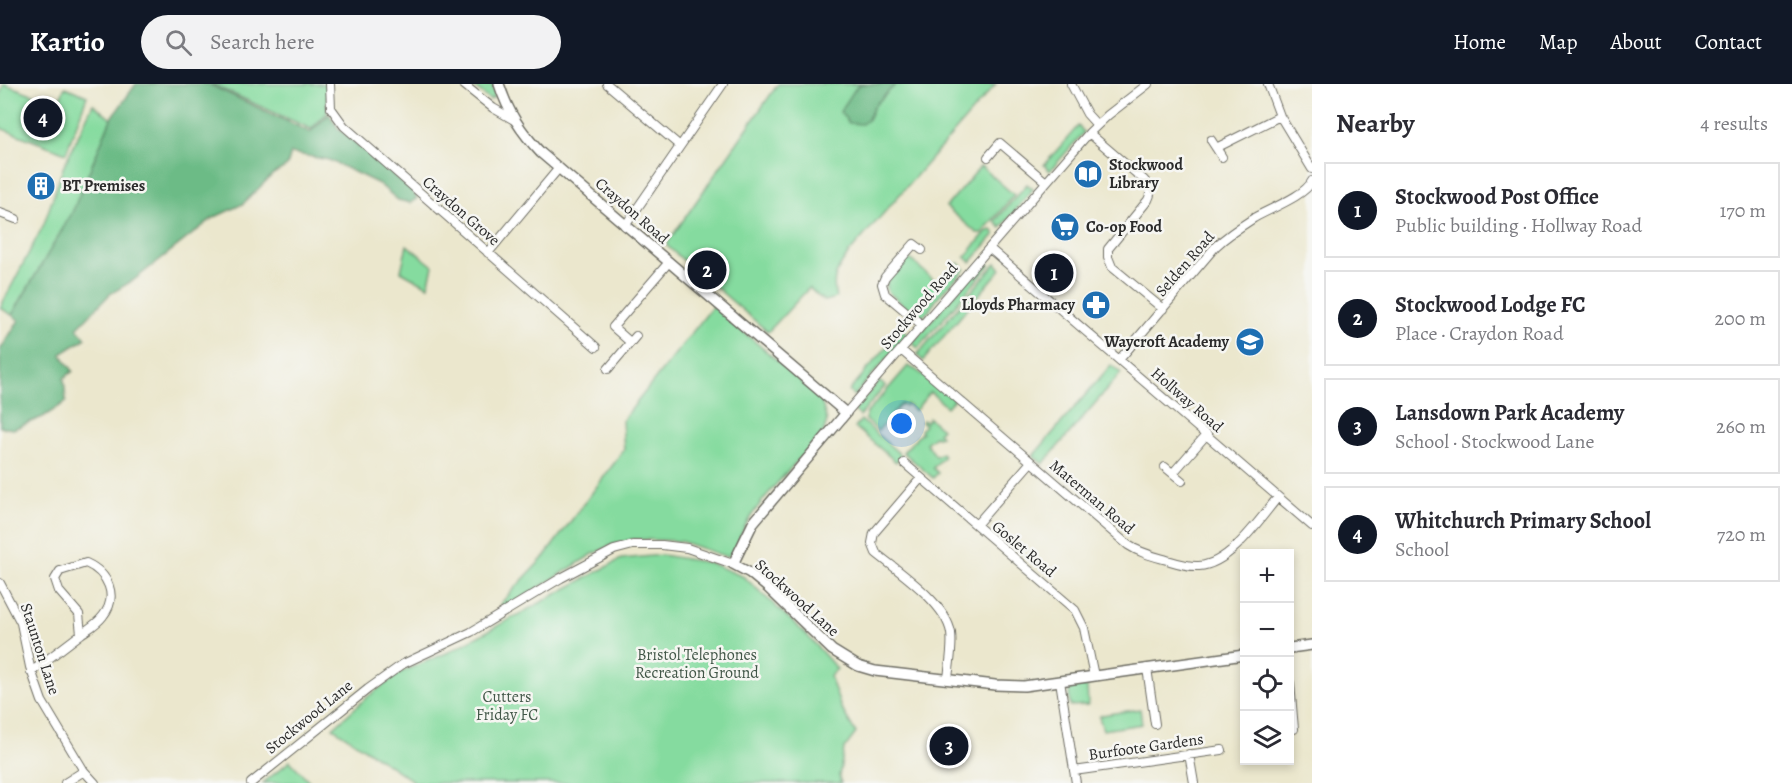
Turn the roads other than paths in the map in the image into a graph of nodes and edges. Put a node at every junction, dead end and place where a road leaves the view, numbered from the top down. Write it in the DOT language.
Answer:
graph roads {
  1 [pos="330,84"];
  2 [pos="463,84"];
  3 [pos="499,84"];
  4 [pos="607,84"];
  5 [pos="723,84"];
  6 [pos="1071,84"];
  7 [pos="1148,84"];
  8 [pos="1268,84"];
  9 [pos="1280,116"];
  10 [pos="514,120"];
  11 [pos="1097,125"];
  12 [pos="1089,133"];
  13 [pos="1211,140"];
  14 [pos="680,147"];
  15 [pos="1216,148"];
  16 [pos="988,157"];
  17 [pos="1222,157"];
  18 [pos="559,168"];
  19 [pos="1312,170"];
  20 [pos="1312,181"];
  21 [pos="1046,182"];
  22 [pos="0,213"];
  23 [pos="16,219"];
  24 [pos="626,226"];
  25 [pos="989,248"];
  26 [pos="922,250"];
  27 [pos="488,253"];
  28 [pos="669,262"];
  29 [pos="1162,309"];
  30 [pos="922,325"];
  31 [pos="596,347"];
  32 [pos="901,350"];
  33 [pos="1119,360"];
  34 [pos="608,369"];
  35 [pos="846,413"];
  36 [pos="1207,434"];
  37 [pos="1031,462"];
  38 [pos="904,463"];
  39 [pos="1165,466"];
  40 [pos="1173,473"];
  41 [pos="921,478"];
  42 [pos="1182,481"];
  43 [pos="1278,497"];
  44 [pos="976,525"];
  45 [pos="1312,526"];
  46 [pos="733,564"];
  47 [pos="0,583"];
  48 [pos="81,634"];
  49 [pos="1312,645"];
  50 [pos="1294,647"];
  51 [pos="1240,656"];
  52 [pos="1147,668"];
  53 [pos="31,672"];
  54 [pos="1094,676"];
  55 [pos="948,680"];
  56 [pos="1060,681"];
  57 [pos="1155,724"];
  58 [pos="1222,750"];
  59 [pos="1189,754"];
  60 [pos="84,771"];
  61 [pos="1074,771"];
  62 [pos="65,783"];
  63 [pos="95,783"];
  64 [pos="251,783"];
  65 [pos="1076,783"];
  66 [pos="1194,783"];
  1 -- 27 [label="street, Craydon Grove"];
  2 -- 10 [label="street, Craydon Road"];
  3 -- 10 [label="street, Craydon Road"];
  4 -- 14 [label="street"];
  5 -- 14 [label="street"];
  6 -- 11 [label="street"];
  7 -- 11 [label="street, Stockwood Road"];
  8 -- 9 [label="street"];
  9 -- 15 [label="street"];
  9 -- 19 [label="street"];
  10 -- 18 [label="street, Craydon Road"];
  11 -- 12 [label="street, Stockwood Road"];
  12 -- 21 [label="street, Stockwood Road"];
  12 -- 29 [label="street"];
  13 -- 15 [label="street"];
  14 -- 24 [label="street"];
  15 -- 17 [label="street"];
  16 -- 21 [label="street"];
  18 -- 24 [label="street, Craydon Road"];
  18 -- 27 [label="street"];
  20 -- 29 [label="street, Selden Road"];
  21 -- 25 [label="street, Stockwood Road"];
  22 -- 23 [label="street"];
  24 -- 28 [label="street, Craydon Road"];
  25 -- 30 [label="street, Stockwood Road"];
  25 -- 33 [label="street, Hollway Road"];
  26 -- 30 [label="street"];
  27 -- 31 [label="street, Craydon Grove"];
  28 -- 34 [label="street"];
  28 -- 35 [label="street, Craydon Road"];
  29 -- 33 [label="street, Selden Road"];
  30 -- 32 [label="street, Stockwood Road"];
  32 -- 35 [label="street, Stockwood Road"];
  32 -- 37 [label="street, Materman Road"];
  33 -- 36 [label="street, Hollway Road"];
  35 -- 46 [label="street, Stockwood Road"];
  36 -- 40 [label="street"];
  36 -- 43 [label="street, Hollway Road"];
  37 -- 43 [label="street, Materman Road"];
  37 -- 44 [label="street"];
  38 -- 41 [label="street, Goslet Road"];
  39 -- 40 [label="street"];
  40 -- 42 [label="street"];
  41 -- 44 [label="street, Goslet Road"];
  41 -- 55 [label="street"];
  43 -- 45 [label="street, Hollway Road"];
  44 -- 54 [label="street, Goslet Road"];
  46 -- 55 [label="street, Stockwood Lane"];
  46 -- 64 [label="street, Stockwood Lane"];
  47 -- 53 [label="street, Staunton Lane"];
  48 -- 48 [label="street"];
  48 -- 53 [label="street"];
  49 -- 50 [label="street"];
  51 -- 52 [label="street, Stockwood Lane"];
  52 -- 54 [label="street, Stockwood Lane"];
  52 -- 57 [label="street"];
  53 -- 60 [label="street, Staunton Lane"];
  54 -- 56 [label="street, Stockwood Lane"];
  55 -- 56 [label="street, Stockwood Lane"];
  56 -- 61 [label="street"];
  58 -- 59 [label="street, Burfoote Gardens"];
  59 -- 61 [label="street, Burfoote Gardens"];
  59 -- 66 [label="street"];
  60 -- 62 [label="street"];
  60 -- 63 [label="street, Staunton Lane"];
  61 -- 65 [label="street"];
}
